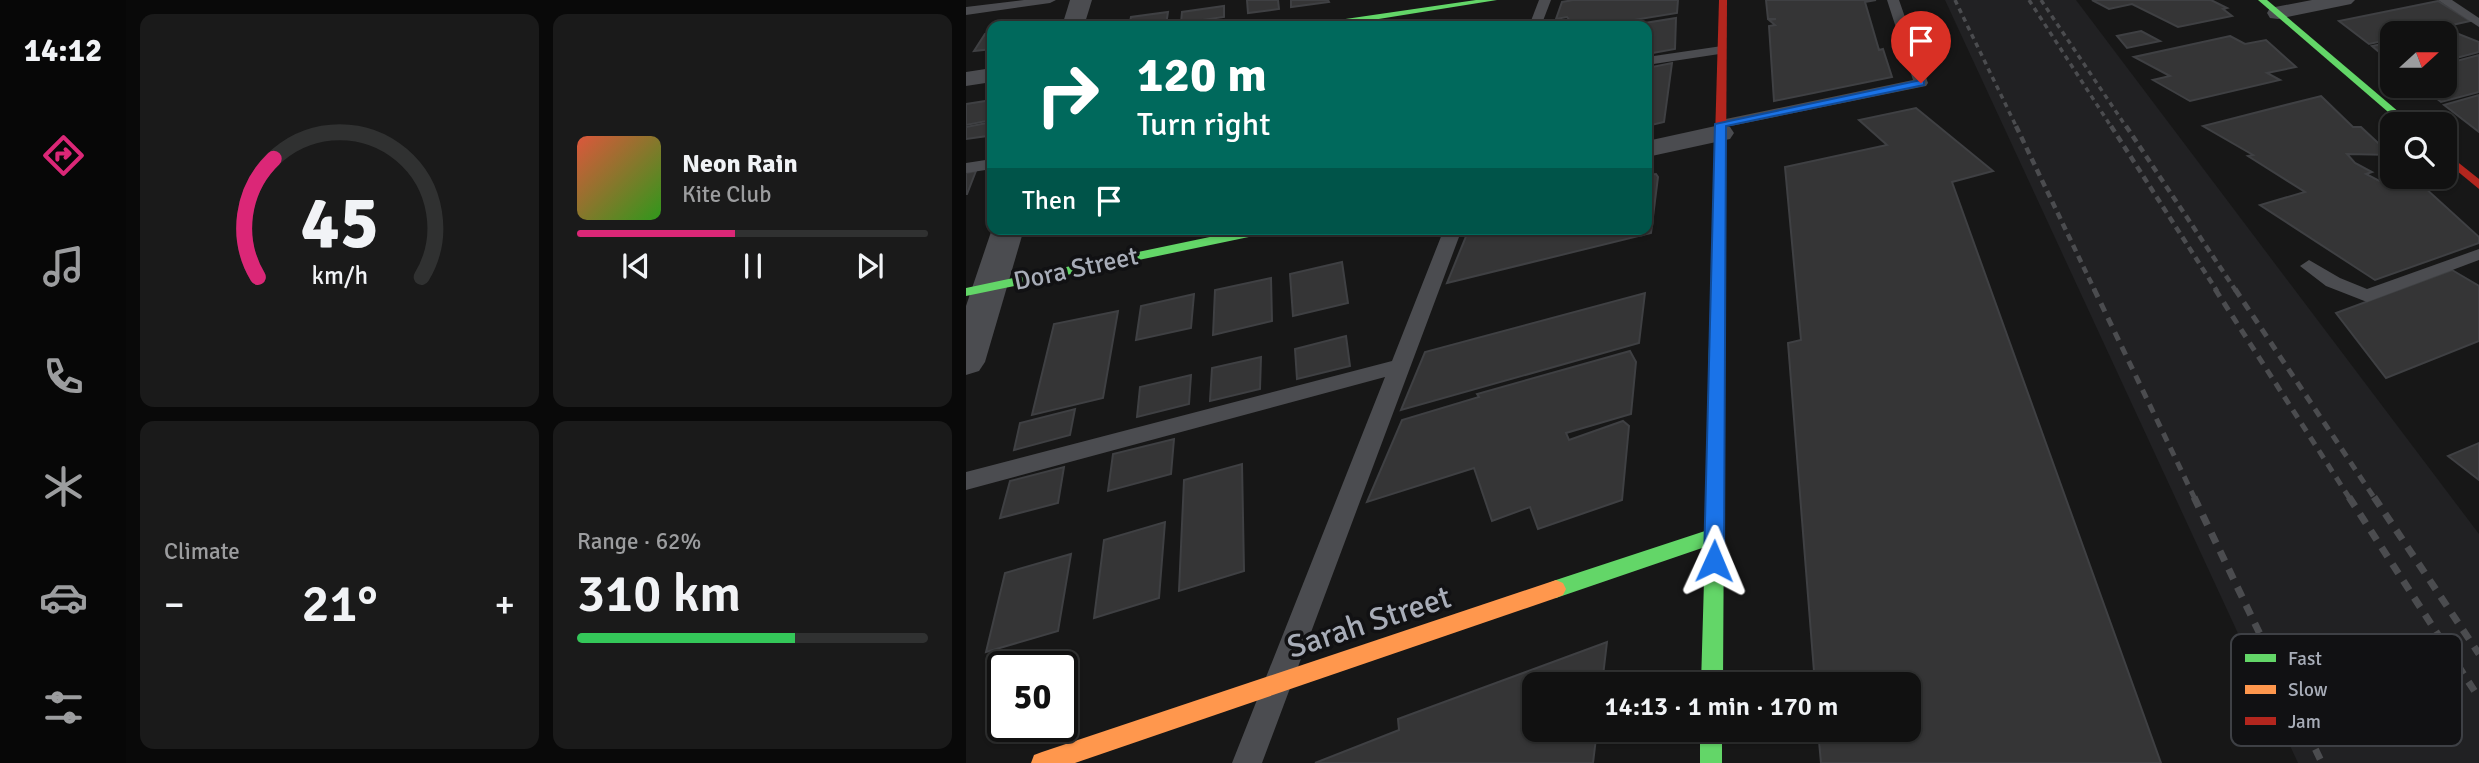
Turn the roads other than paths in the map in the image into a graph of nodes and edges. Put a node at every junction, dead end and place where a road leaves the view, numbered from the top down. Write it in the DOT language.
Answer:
graph roads {
  1 [pos="1050,0"];
  2 [pos="1081,0"];
  3 [pos="1493,0"];
  4 [pos="1545,0"];
  5 [pos="1723,0"];
  6 [pos="1893,0"];
  7 [pos="2344,0"];
  8 [pos="2444,0"];
  9 [pos="2270,7"];
  10 [pos="966,11"];
  11 [pos="1075,21"];
  12 [pos="1352,21"];
  13 [pos="1537,21"];
  14 [pos="2479,23"];
  15 [pos="1722,50"];
  16 [pos="1652,60"];
  17 [pos="987,76"];
  18 [pos="966,79"];
  19 [pos="2394,112"];
  20 [pos="1721,129"];
  21 [pos="1652,148"];
  22 [pos="987,165"];
  23 [pos="2457,166"];
  24 [pos="966,169"];
  25 [pos="2479,185"];
  26 [pos="1005,235"];
  27 [pos="1239,235"];
  28 [pos="1450,235"];
  29 [pos="2479,254"];
  30 [pos="2309,266"];
  31 [pos="978,290"];
  32 [pos="966,362"];
  33 [pos="1401,366"];
  34 [pos="966,481"];
  35 [pos="1714,536"];
  36 [pos="1712,672"];
  37 [pos="1281,681"];
  38 [pos="1711,742"];
  39 [pos="1042,763"];
  40 [pos="1247,763"];
  41 [pos="1711,763"];
  1 -- 10 [label="lane"];
  2 -- 11 [label="street"];
  3 -- 12 [label="street"];
  4 -- 13 [label="lane"];
  5 -- 15 [label="street"];
  6 -- 20 [label="lane"];
  7 -- 9 [label="street"];
  8 -- 14 [label="lane"];
  9 -- 19 [label="street"];
  15 -- 16 [label="lane"];
  15 -- 20 [label="street"];
  17 -- 18 [label="street"];
  20 -- 21 [label="street"];
  20 -- 35 [label="street"];
  22 -- 24 [label="lane"];
  23 -- 25 [label="street"];
  26 -- 31 [label="street"];
  27 -- 31 [label="street, Dora Street"];
  28 -- 33 [label="lane"];
  29 -- 30 [label="lane"];
  31 -- 32 [label="street"];
  33 -- 34 [label="lane"];
  33 -- 37 [label="lane"];
  35 -- 36 [label="street"];
  35 -- 37 [label="street, Sarah Street"];
  37 -- 39 [label="street, Sarah Street"];
  37 -- 40 [label="lane"];
  38 -- 41 [label="street"];
}
